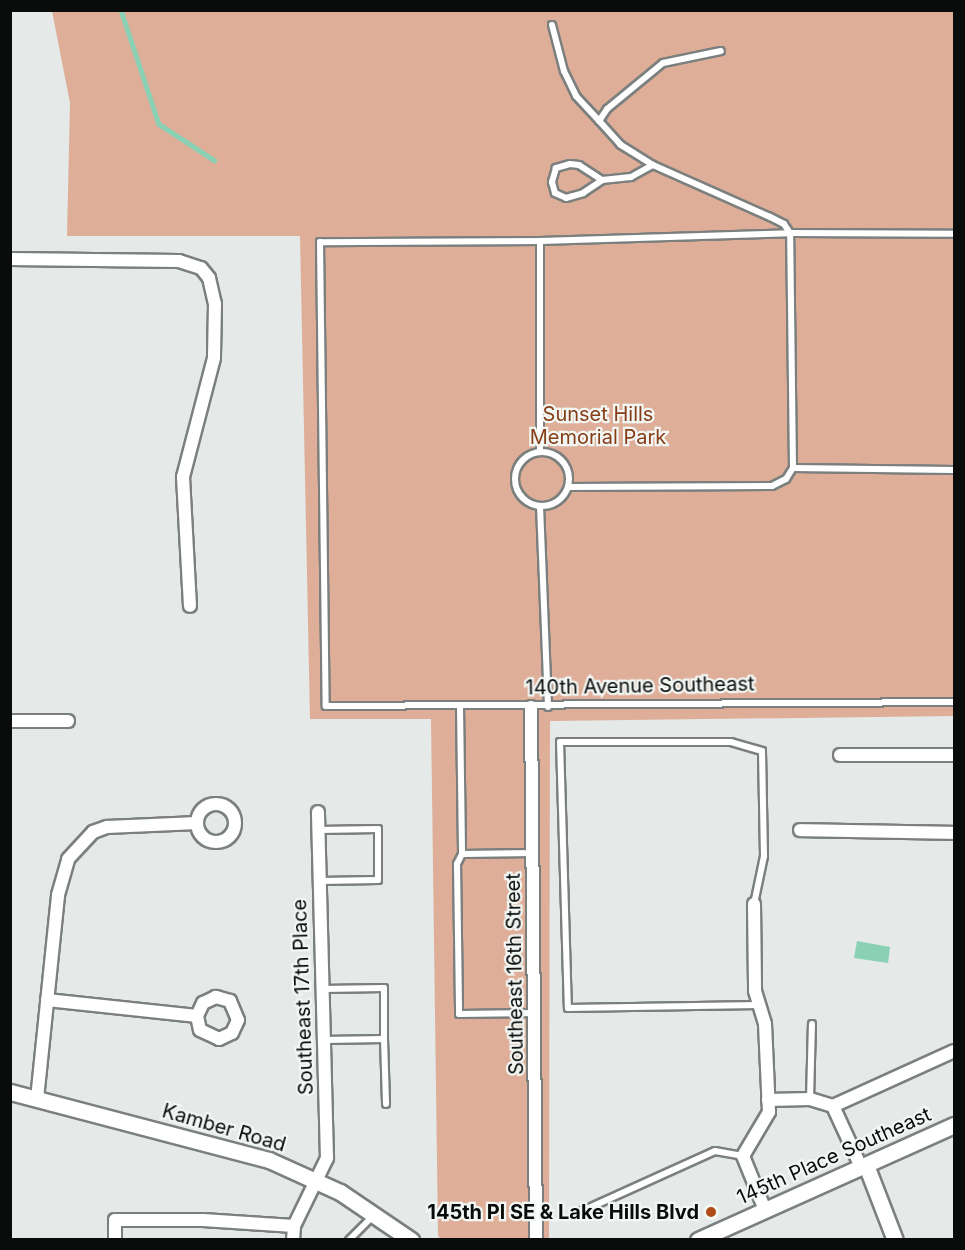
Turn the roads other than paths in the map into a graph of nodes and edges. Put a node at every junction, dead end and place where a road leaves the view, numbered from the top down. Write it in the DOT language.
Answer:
graph roads {
  1 [pos="552,26"];
  2 [pos="721,51"];
  3 [pos="599,121"];
  4 [pos="653,165"];
  5 [pos="602,180"];
  6 [pos="790,233"];
  7 [pos="954,234"];
  8 [pos="540,241"];
  9 [pos="10,260"];
  10 [pos="540,452"];
  11 [pos="793,468"];
  12 [pos="954,470"];
  13 [pos="568,487"];
  14 [pos="540,506"];
  15 [pos="190,606"];
  16 [pos="954,702"];
  17 [pos="460,707"];
  18 [pos="531,707"];
  19 [pos="548,707"];
  20 [pos="69,721"];
  21 [pos="10,722"];
  22 [pos="840,755"];
  23 [pos="954,755"];
  24 [pos="318,812"];
  25 [pos="197,823"];
  26 [pos="319,830"];
  27 [pos="800,831"];
  28 [pos="954,833"];
  29 [pos="533,853"];
  30 [pos="462,854"];
  31 [pos="320,881"];
  32 [pos="754,904"];
  33 [pos="323,990"];
  34 [pos="47,1000"];
  35 [pos="759,1005"];
  36 [pos="535,1013"];
  37 [pos="197,1016"];
  38 [pos="812,1024"];
  39 [pos="384,1039"];
  40 [pos="324,1040"];
  41 [pos="954,1051"];
  42 [pos="10,1092"];
  43 [pos="36,1099"];
  44 [pos="810,1099"];
  45 [pos="768,1100"];
  46 [pos="386,1104"];
  47 [pos="833,1106"];
  48 [pos="954,1125"];
  49 [pos="743,1156"];
  50 [pos="864,1166"];
  51 [pos="314,1179"];
  52 [pos="765,1210"];
  53 [pos="580,1212"];
  54 [pos="376,1213"];
  55 [pos="294,1226"];
  56 [pos="115,1239"];
  57 [pos="293,1239"];
  58 [pos="349,1239"];
  59 [pos="411,1239"];
  60 [pos="536,1239"];
  61 [pos="698,1239"];
  62 [pos="895,1239"];
  1 -- 3 [label="lane"];
  2 -- 3 [label="lane"];
  3 -- 4 [label="lane"];
  4 -- 5 [label="lane"];
  4 -- 6 [label="lane"];
  5 -- 5 [label="lane"];
  6 -- 7 [label="lane"];
  6 -- 8 [label="lane"];
  6 -- 11 [label="lane"];
  8 -- 10 [label="lane"];
  8 -- 17 [label="lane, 140th Avenue Southeast"];
  9 -- 15 [label="street"];
  10 -- 13 [label="lane"];
  10 -- 14 [label="lane"];
  11 -- 12 [label="lane"];
  11 -- 13 [label="lane"];
  13 -- 14 [label="lane"];
  14 -- 19 [label="lane"];
  16 -- 19 [label="lane, 140th Avenue Southeast"];
  17 -- 18 [label="lane, 140th Avenue Southeast"];
  17 -- 30 [label="lane"];
  18 -- 19 [label="lane, 140th Avenue Southeast"];
  18 -- 29 [label="street, Southeast 16th Street"];
  20 -- 21 [label="street"];
  22 -- 23 [label="street"];
  24 -- 26 [label="street, Southeast 17th Place"];
  25 -- 34 [label="street"];
  26 -- 31 [label="street, Southeast 17th Place"];
  26 -- 31 [label="lane"];
  27 -- 28 [label="street"];
  29 -- 30 [label="lane"];
  29 -- 36 [label="street, Southeast 16th Street"];
  30 -- 36 [label="lane"];
  31 -- 33 [label="street, Southeast 17th Place"];
  32 -- 35 [label="street"];
  32 -- 35 [label="lane"];
  33 -- 39 [label="lane"];
  33 -- 40 [label="street, Southeast 17th Place"];
  34 -- 37 [label="street"];
  34 -- 43 [label="street"];
  35 -- 45 [label="street"];
  36 -- 60 [label="street, Southeast 16th Street"];
  38 -- 44 [label="lane"];
  39 -- 40 [label="lane"];
  39 -- 46 [label="lane"];
  40 -- 51 [label="street, Southeast 17th Place"];
  41 -- 47 [label="street"];
  42 -- 43 [label="street, Kamber Road"];
  43 -- 51 [label="street, Kamber Road"];
  44 -- 45 [label="street"];
  44 -- 47 [label="street"];
  45 -- 49 [label="street"];
  47 -- 50 [label="street"];
  48 -- 50 [label="street, 145th Place Southeast"];
  49 -- 52 [label="street"];
  49 -- 53 [label="lane"];
  50 -- 52 [label="street, 145th Place Southeast"];
  50 -- 62 [label="street"];
  51 -- 54 [label="street, Kamber Road"];
  51 -- 55 [label="street, Southeast 17th Place"];
  52 -- 61 [label="street, 145th Place Southeast"];
  54 -- 58 [label="lane"];
  54 -- 59 [label="street, Kamber Road"];
  55 -- 56 [label="street"];
  55 -- 57 [label="street, Southeast 17th Place"];
}
